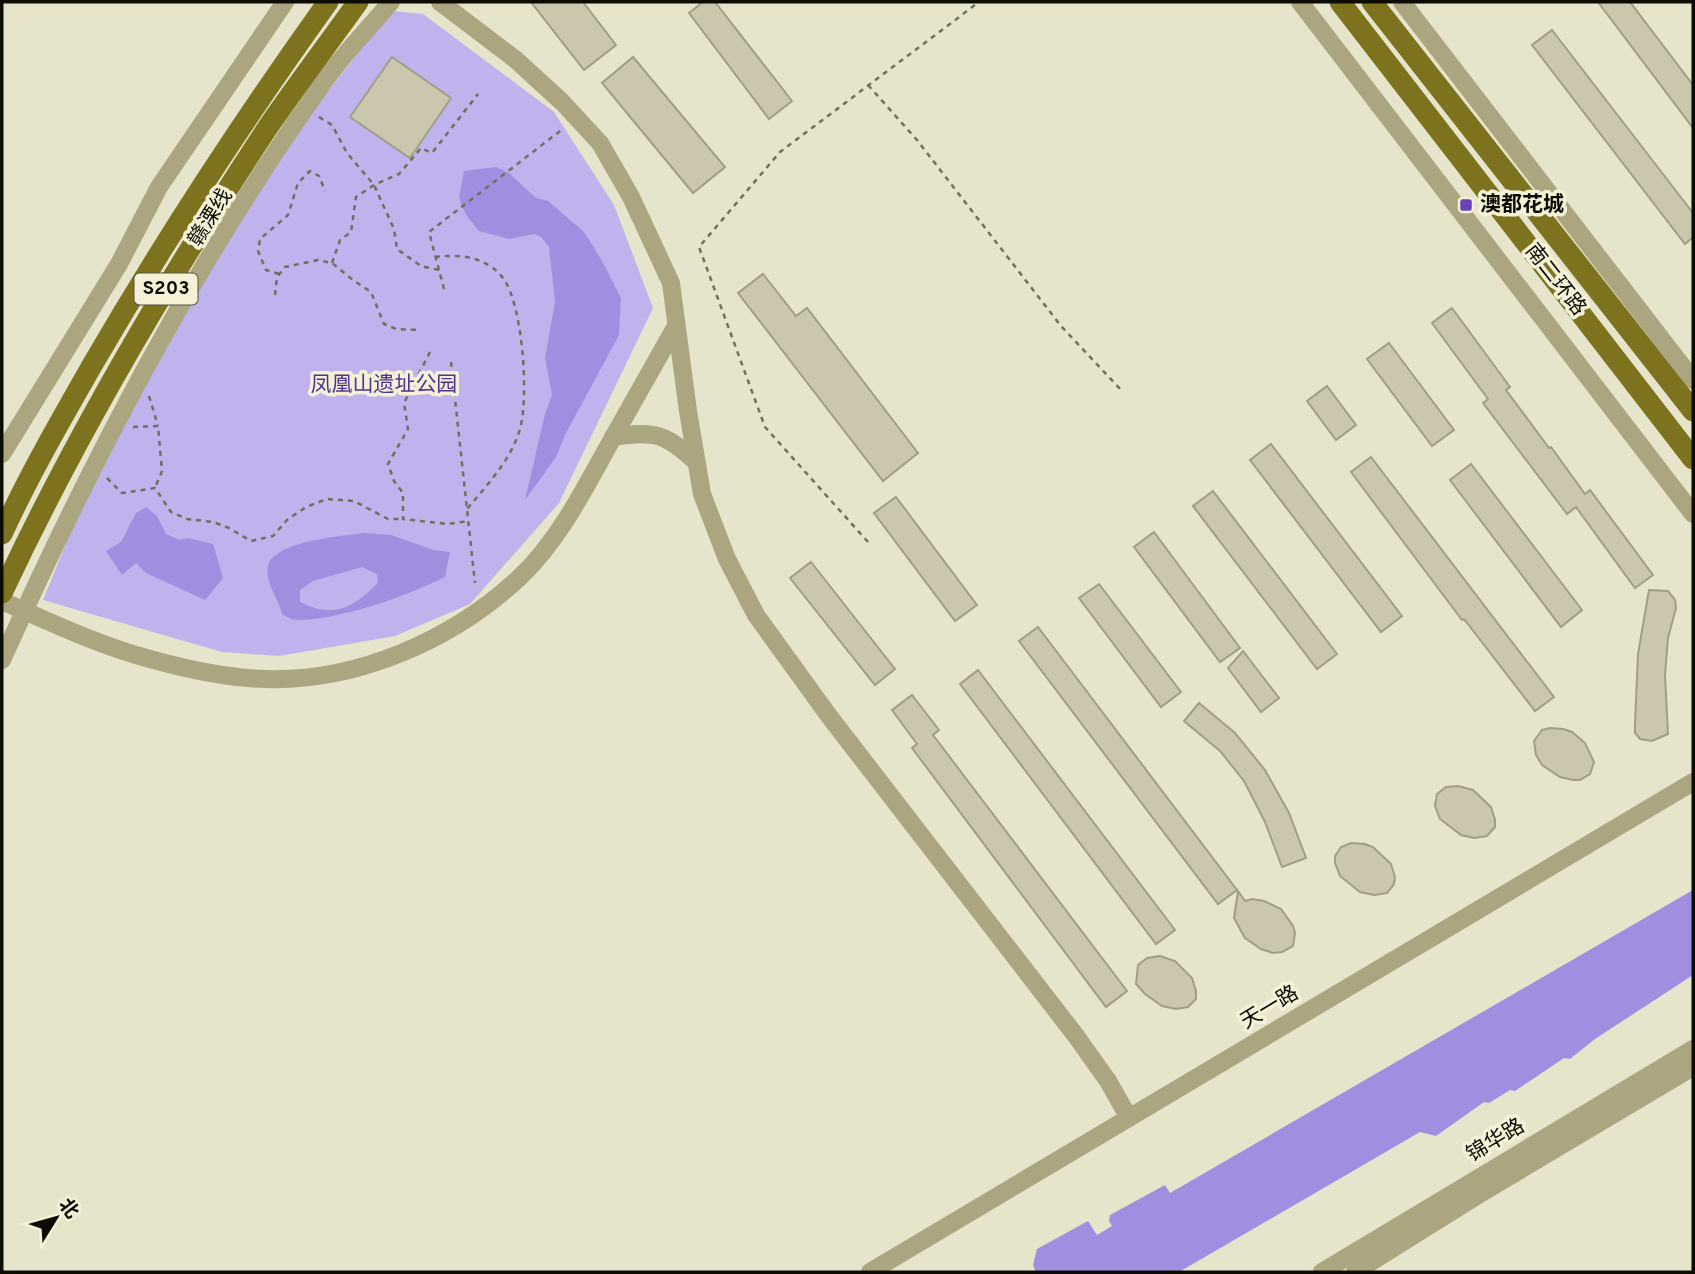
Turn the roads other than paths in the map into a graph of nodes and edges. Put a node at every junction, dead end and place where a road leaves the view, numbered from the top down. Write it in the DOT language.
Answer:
graph roads {
  1 [pos="285,2"];
  2 [pos="328,2"];
  3 [pos="358,2"];
  4 [pos="391,2"];
  5 [pos="440,2"];
  6 [pos="1300,2"];
  7 [pos="1340,2"];
  8 [pos="1373,2"];
  9 [pos="1402,2"];
  10 [pos="1441,89"];
  11 [pos="1420,106"];
  12 [pos="676,326"];
  13 [pos="1693,380"];
  14 [pos="1693,411"];
  15 [pos="613,437"];
  16 [pos="2,454"];
  17 [pos="1693,459"];
  18 [pos="696,462"];
  19 [pos="1693,514"];
  20 [pos="2,534"];
  21 [pos="2,593"];
  22 [pos="2,601"];
  23 [pos="24,611"];
  24 [pos="2,660"];
  25 [pos="1693,782"];
  26 [pos="1693,1049"];
  27 [pos="1693,1067"];
  28 [pos="1129,1118"];
  29 [pos="870,1272"];
  30 [pos="1322,1272"];
  31 [pos="1355,1272"];
  1 -- 16 [label="street"];
  2 -- 20 [label="main road, 赣溧线 / S203"];
  3 -- 21 [label="main road, 赣溧线 / S203"];
  4 -- 23 [label="street"];
  5 -- 12 [label="street"];
  6 -- 19 [label="street"];
  7 -- 11 [label="main road, 南二环路"];
  8 -- 10 [label="main road, 南二环路"];
  9 -- 13 [label="street"];
  10 -- 11 [label="main road"];
  10 -- 14 [label="main road, 南二环路"];
  11 -- 17 [label="main road, 南二环路"];
  12 -- 15 [label="street"];
  12 -- 18 [label="street"];
  15 -- 18 [label="street"];
  15 -- 23 [label="street"];
  18 -- 28 [label="street"];
  22 -- 23 [label="street"];
  23 -- 24 [label="street"];
  25 -- 28 [label="street, 天一路"];
  26 -- 30 [label="street, 锦华路"];
  27 -- 31 [label="street, 锦华路"];
  28 -- 29 [label="street, 天一路"];
}
